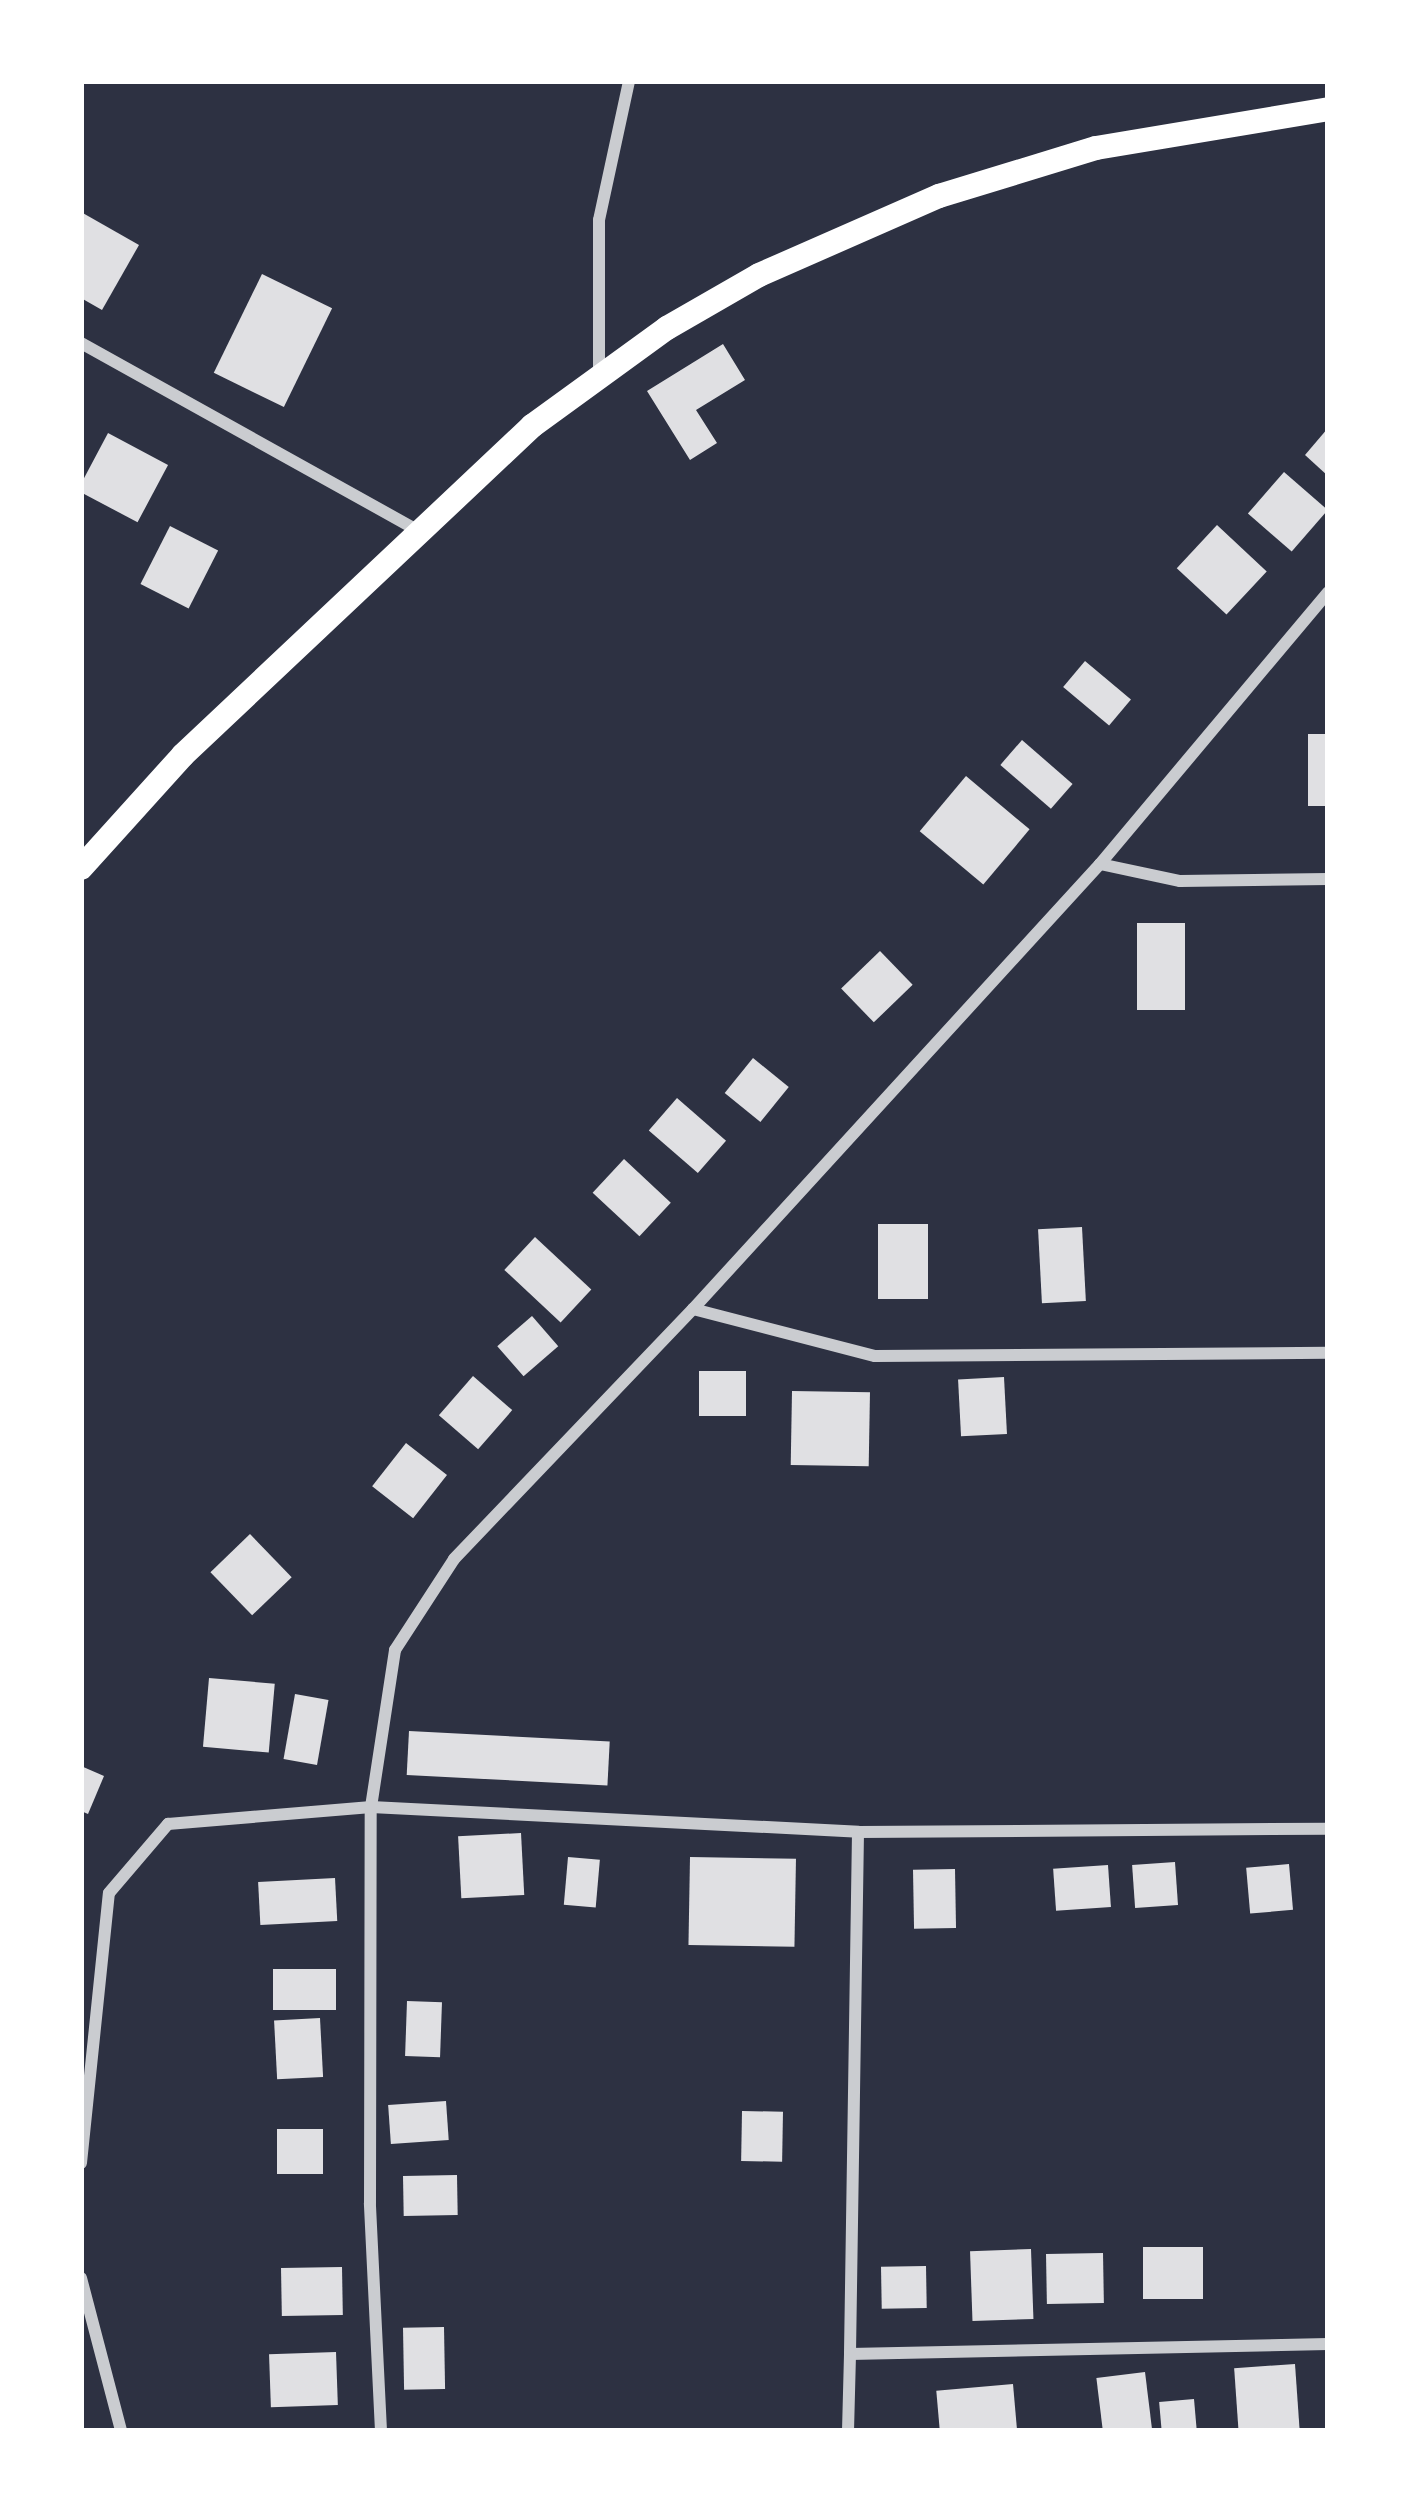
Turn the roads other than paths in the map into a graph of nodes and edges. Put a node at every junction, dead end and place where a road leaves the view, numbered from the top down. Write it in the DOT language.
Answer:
graph roads {
  1 [pos="629,81"];
  2 [pos="1328,109"];
  3 [pos="81,343"];
  4 [pos="599,373"];
  5 [pos="422,532"];
  6 [pos="1328,592"];
  7 [pos="1100,864"];
  8 [pos="81,868"];
  9 [pos="1328,879"];
  10 [pos="693,1309"];
  11 [pos="1328,1353"];
  12 [pos="371,1807"];
  13 [pos="1328,1829"];
  14 [pos="858,1832"];
  15 [pos="81,2163"];
  16 [pos="81,2278"];
  17 [pos="1328,2344"];
  18 [pos="850,2354"];
  19 [pos="121,2431"];
  20 [pos="381,2431"];
  21 [pos="848,2431"];
  1 -- 4 [label="street"];
  2 -- 4 [label="main road"];
  3 -- 5 [label="street"];
  4 -- 5 [label="main road"];
  5 -- 8 [label="main road"];
  6 -- 7 [label="street"];
  7 -- 9 [label="street"];
  7 -- 10 [label="street"];
  10 -- 11 [label="street"];
  10 -- 12 [label="street"];
  12 -- 14 [label="street"];
  12 -- 15 [label="street"];
  12 -- 20 [label="street"];
  13 -- 14 [label="street"];
  14 -- 18 [label="street"];
  16 -- 19 [label="street"];
  17 -- 18 [label="street"];
  18 -- 21 [label="street"];
}
